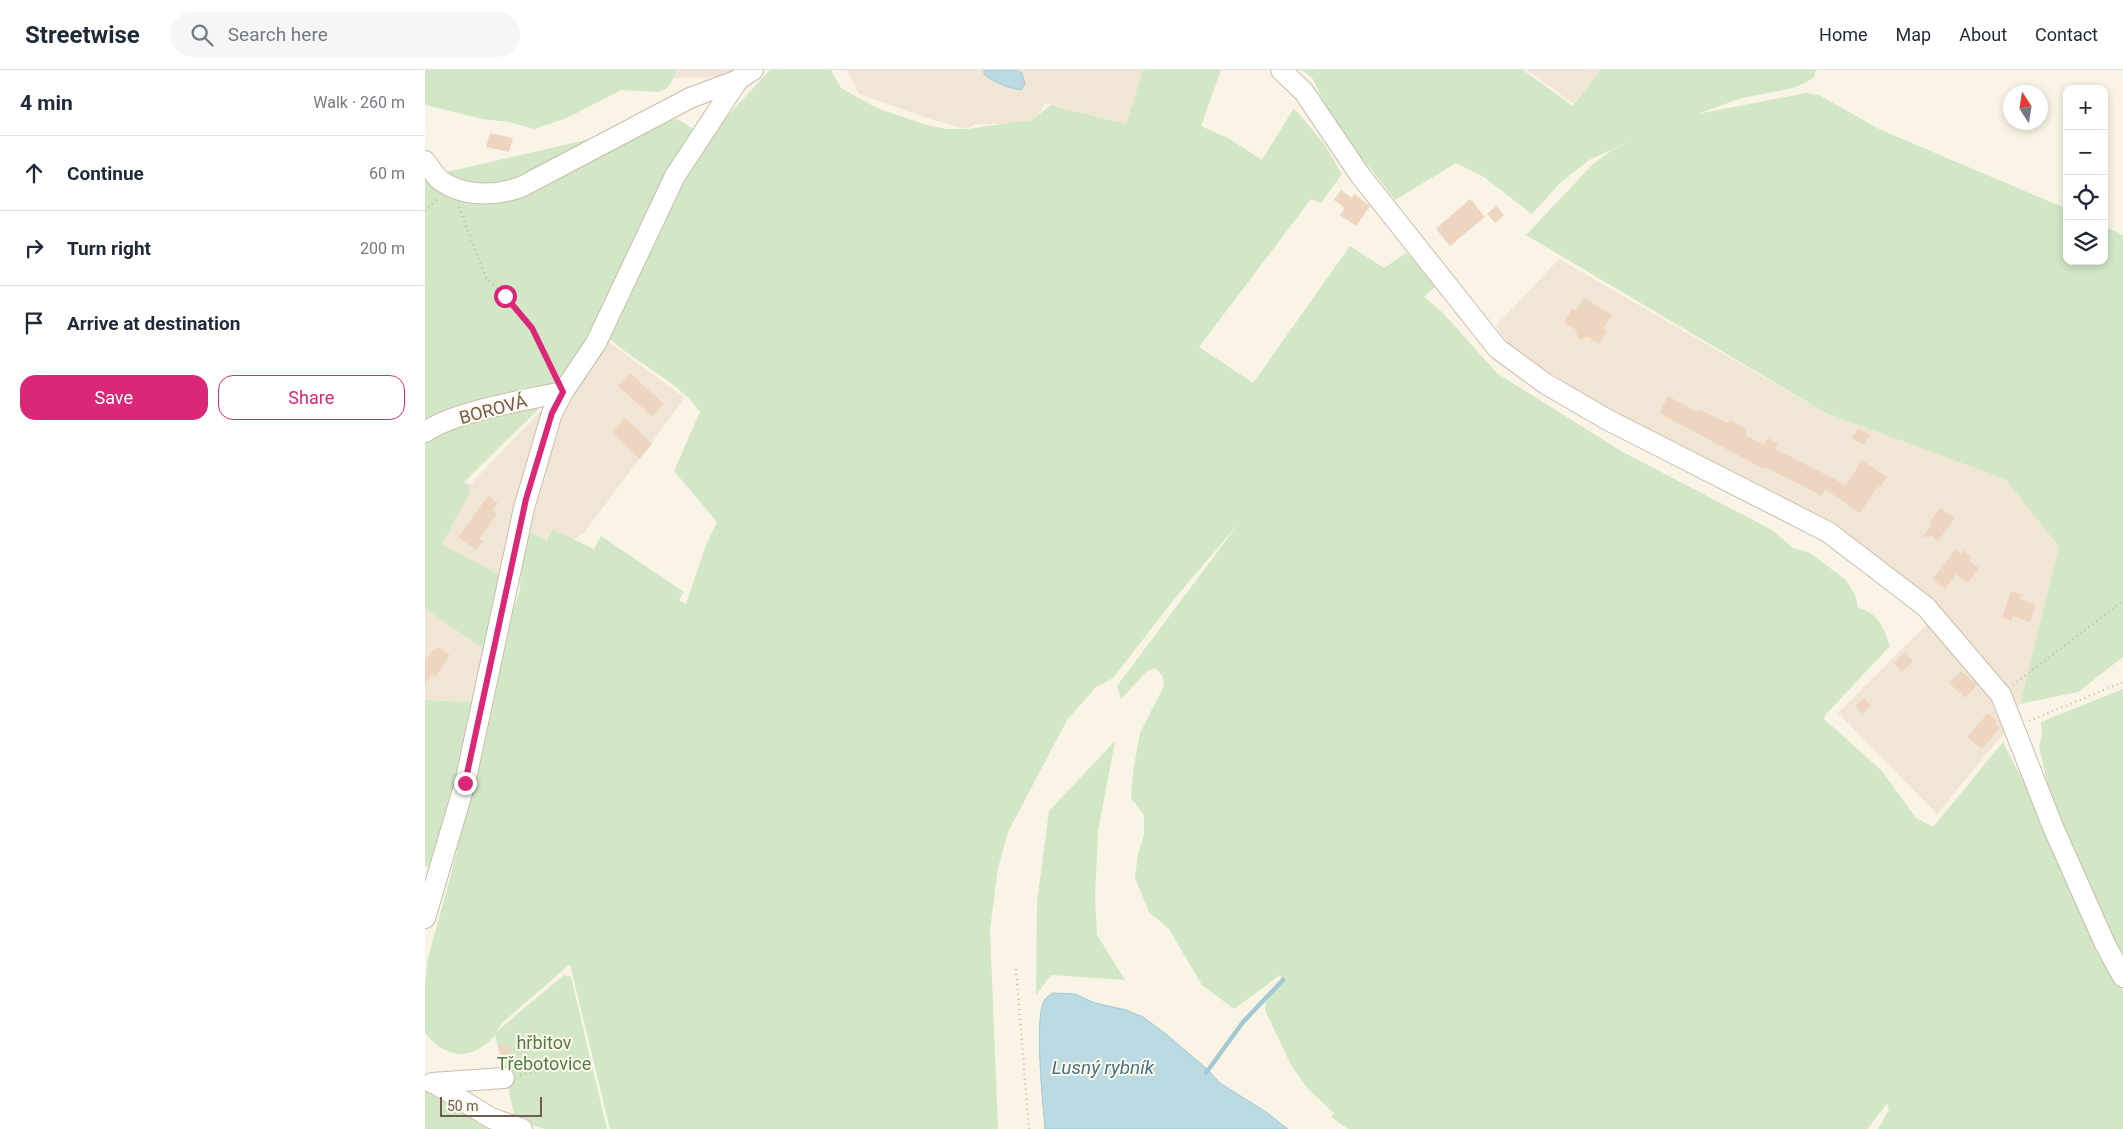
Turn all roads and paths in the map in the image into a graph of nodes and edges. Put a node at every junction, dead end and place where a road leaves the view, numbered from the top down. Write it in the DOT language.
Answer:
graph roads {
  1 [pos="1281,70"];
  2 [pos="745,75"];
  3 [pos="690,98"];
  4 [pos="709,122"];
  5 [pos="425,161"];
  6 [pos="457,202"];
  7 [pos="563,392"];
  8 [pos="425,432"];
  9 [pos="2123,600"];
  10 [pos="2123,682"];
  11 [pos="2001,694"];
  12 [pos="2014,727"];
  13 [pos="425,918"];
  14 [pos="1016,969"];
  15 [pos="2123,977"];
  16 [pos="548,1069"];
  17 [pos="504,1078"];
  18 [pos="429,1083"];
  19 [pos="522,1129"];
  20 [pos="1029,1129"];
  1 -- 11 [label="street"];
  2 -- 3 [label="street"];
  2 -- 4 [label="street"];
  3 -- 4 [label="street"];
  3 -- 5 [label="street"];
  4 -- 7 [label="street"];
  6 -- 7 [label="path"];
  7 -- 8 [label="street, BOROVÁ"];
  7 -- 13 [label="street"];
  9 -- 11 [label="path"];
  10 -- 12 [label="path"];
  11 -- 12 [label="street"];
  12 -- 15 [label="street"];
  14 -- 20 [label="path"];
  16 -- 17 [label="path"];
  17 -- 18 [label="street"];
  18 -- 19 [label="street"];
}
